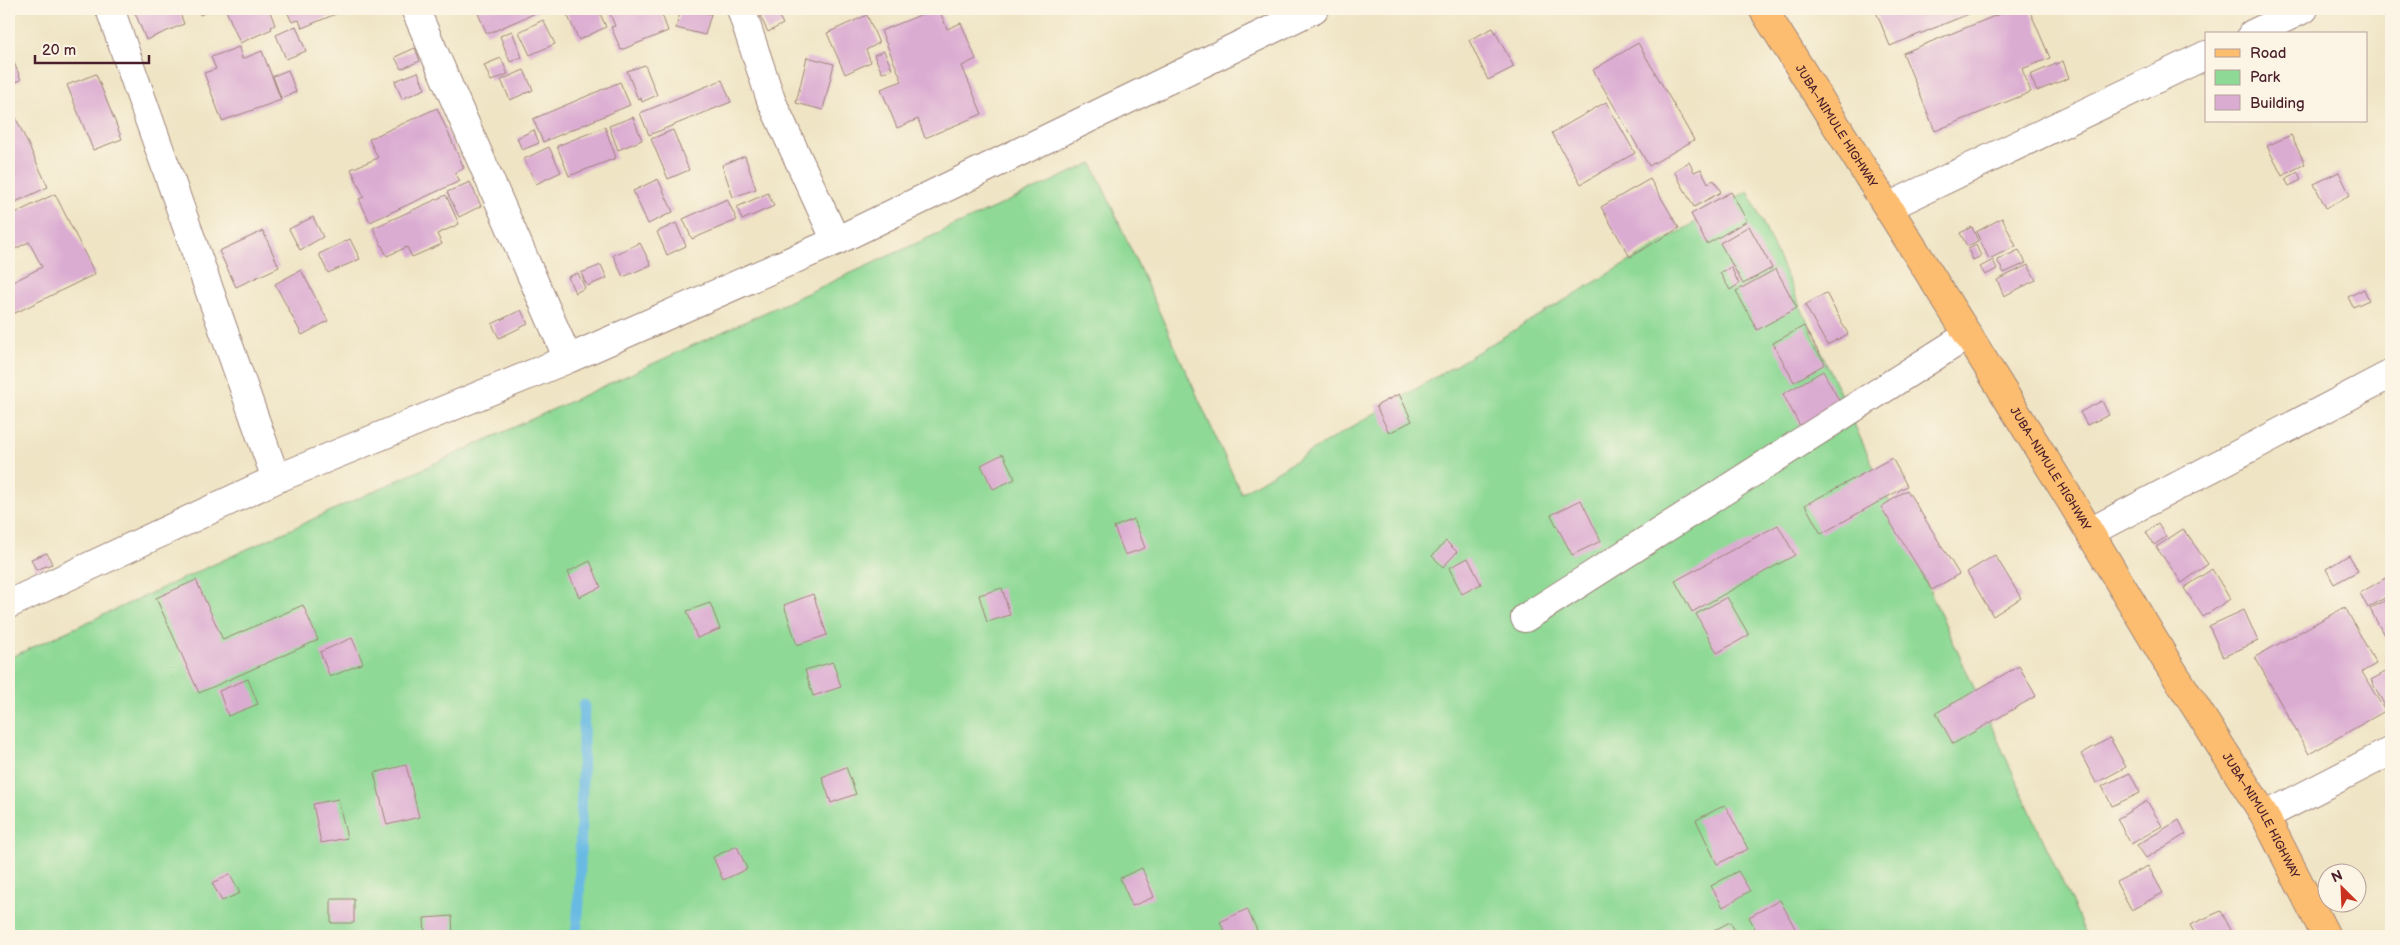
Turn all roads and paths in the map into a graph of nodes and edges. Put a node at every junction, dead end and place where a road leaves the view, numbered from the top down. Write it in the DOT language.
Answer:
graph roads {
  1 [pos="110,9"];
  2 [pos="415,9"];
  3 [pos="741,9"];
  4 [pos="1314,9"];
  5 [pos="1763,9"];
  6 [pos="2304,9"];
  7 [pos="2256,32"];
  8 [pos="2205,55"];
  9 [pos="1888,207"];
  10 [pos="836,241"];
  11 [pos="1968,336"];
  12 [pos="568,359"];
  13 [pos="2391,374"];
  14 [pos="276,479"];
  15 [pos="2090,532"];
  16 [pos="9,604"];
  17 [pos="1525,618"];
  18 [pos="2391,751"];
  19 [pos="2265,816"];
  20 [pos="2326,936"];
  1 -- 14 [label="street"];
  2 -- 12 [label="street"];
  3 -- 10 [label="street"];
  4 -- 10 [label="street"];
  5 -- 9 [label="main road, JUBA–NIMULE HIGHWAY"];
  6 -- 7 [label="street"];
  8 -- 9 [label="street"];
  9 -- 11 [label="main road, JUBA–NIMULE HIGHWAY"];
  10 -- 12 [label="street"];
  11 -- 15 [label="main road, JUBA–NIMULE HIGHWAY"];
  11 -- 17 [label="street"];
  12 -- 14 [label="street"];
  13 -- 15 [label="street"];
  14 -- 16 [label="street"];
  15 -- 19 [label="main road, JUBA–NIMULE HIGHWAY"];
  18 -- 19 [label="street"];
  19 -- 20 [label="main road, JUBA–NIMULE HIGHWAY"];
}
